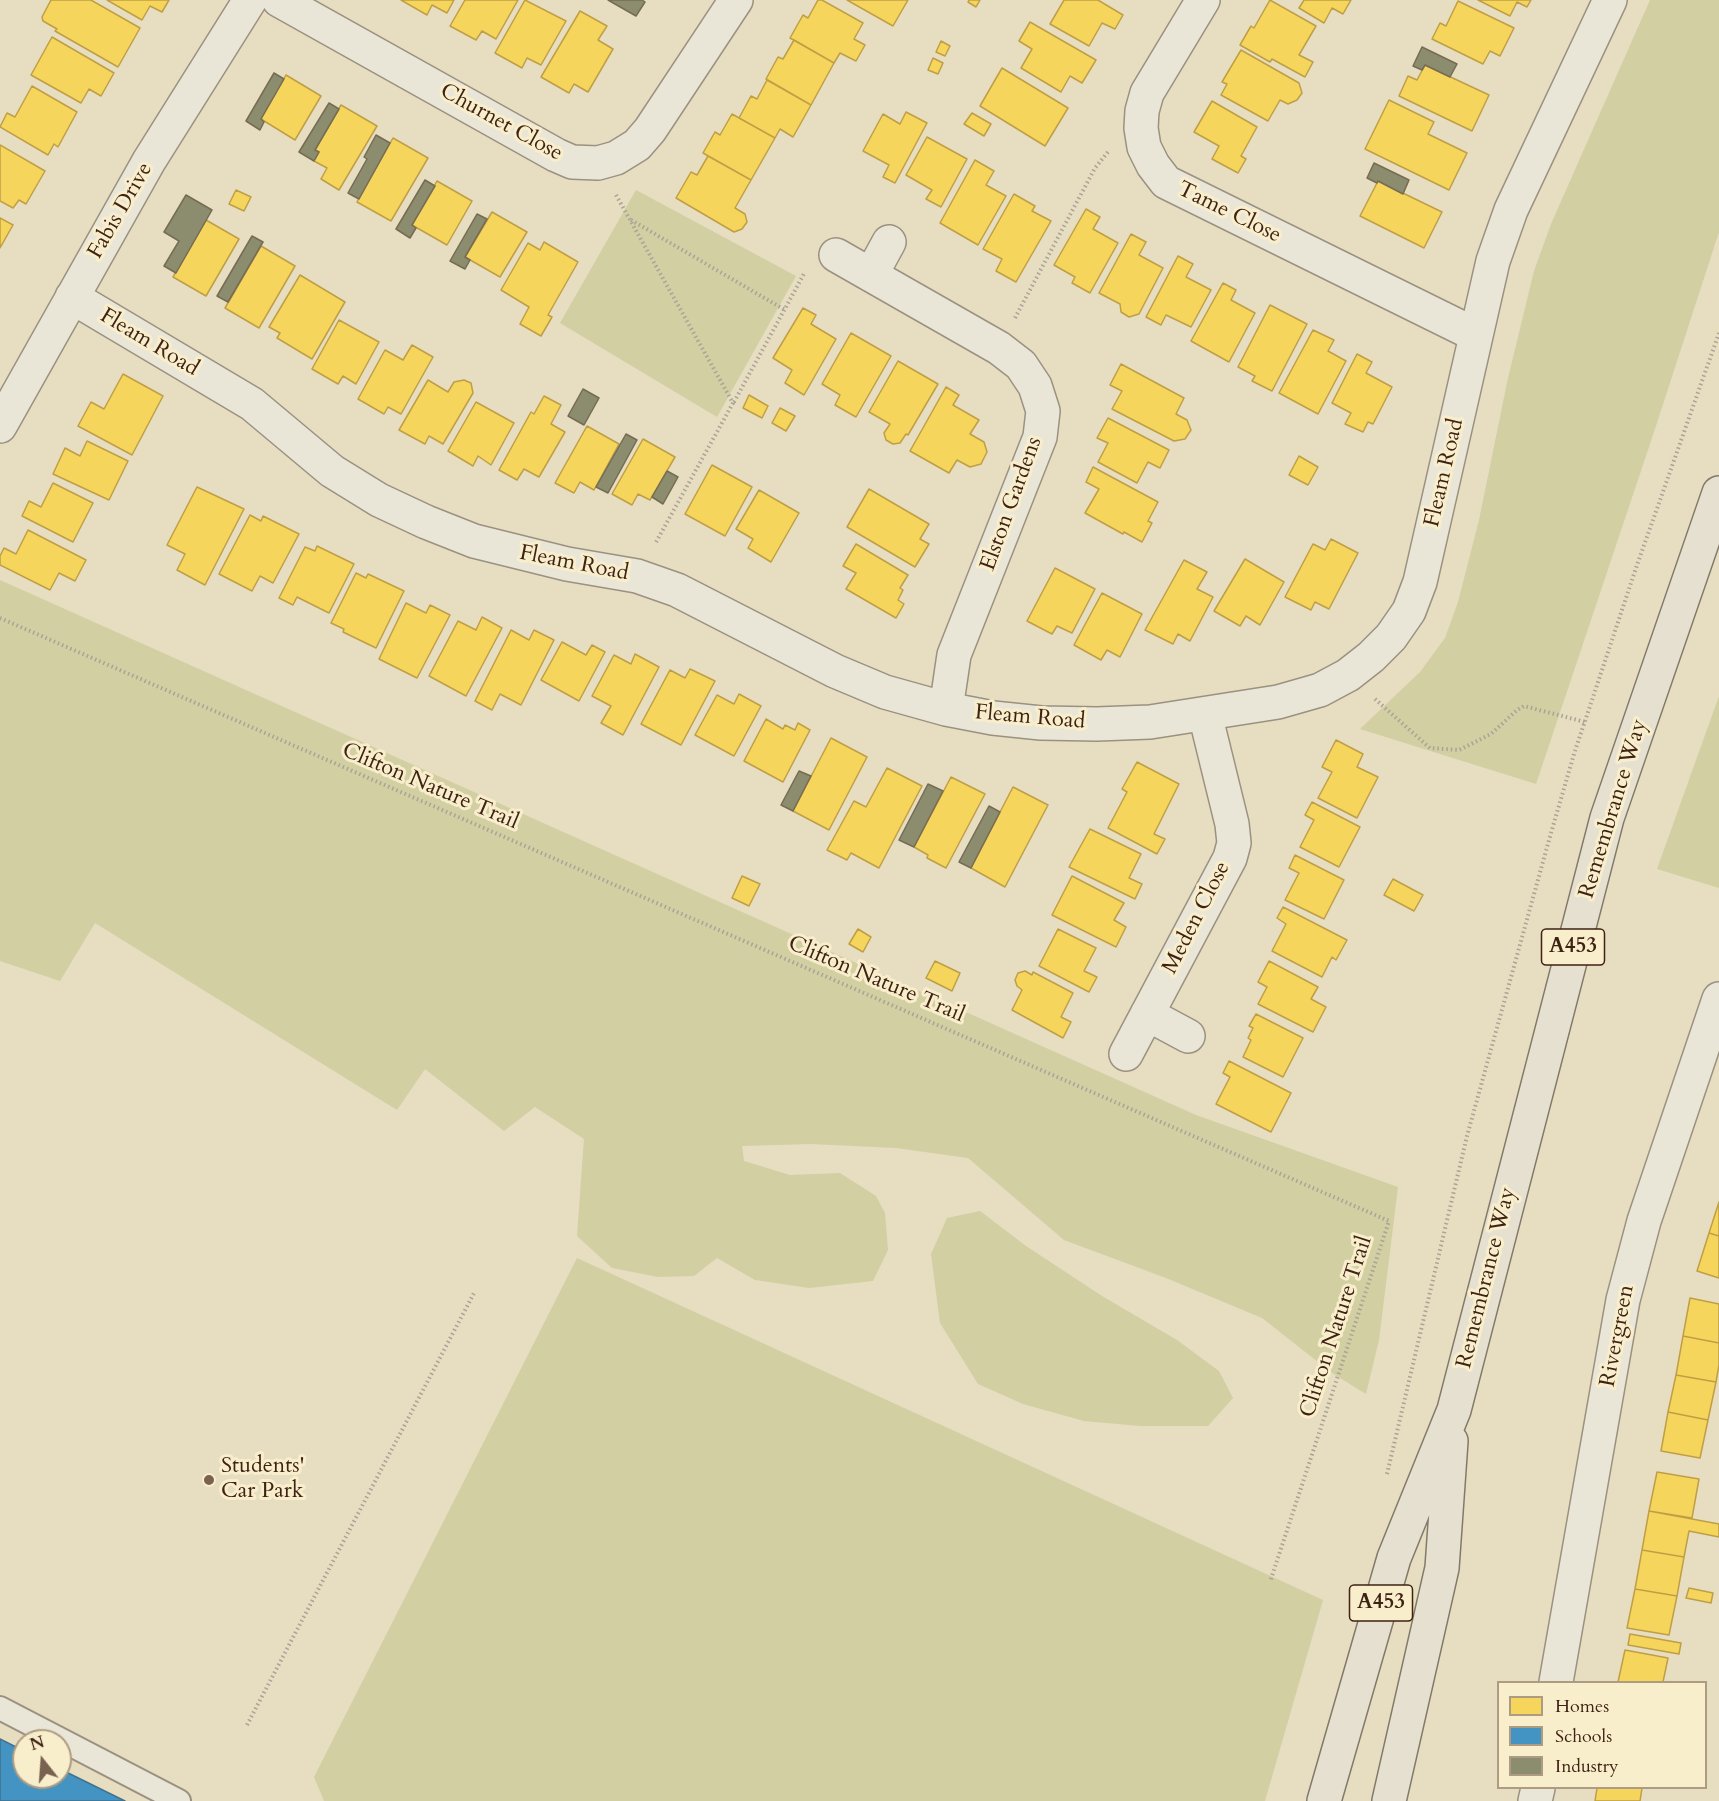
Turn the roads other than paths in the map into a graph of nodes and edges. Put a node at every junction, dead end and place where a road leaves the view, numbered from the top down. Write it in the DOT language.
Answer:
graph roads {
  1 [pos="250,0"];
  2 [pos="279,0"];
  3 [pos="736,0"];
  4 [pos="1203,0"];
  5 [pos="1610,0"];
  6 [pos="889,242"];
  7 [pos="836,255"];
  8 [pos="871,274"];
  9 [pos="72,297"];
  10 [pos="1476,335"];
  11 [pos="0,426"];
  12 [pos="1719,493"];
  13 [pos="946,709"];
  14 [pos="1205,714"];
  15 [pos="1719,999"];
  16 [pos="1147,1014"];
  17 [pos="1188,1036"];
  18 [pos="1713,1037"];
  19 [pos="1126,1054"];
  20 [pos="1454,1410"];
  21 [pos="1556,1681"];
  22 [pos="0,1708"];
  23 [pos="179,1801"];
  24 [pos="1324,1801"];
  25 [pos="1389,1801"];
  1 -- 9 [label="street, Fabis Drive"];
  2 -- 3 [label="street, Churnet Close"];
  4 -- 10 [label="street, Tame Close"];
  5 -- 10 [label="street, Fleam Road"];
  6 -- 8 [label="street"];
  7 -- 8 [label="street, Elston Gardens"];
  8 -- 13 [label="street, Elston Gardens"];
  9 -- 11 [label="street, Fabis Drive"];
  9 -- 13 [label="street, Fleam Road"];
  10 -- 14 [label="street, Fleam Road"];
  12 -- 20 [label="highway, Remembrance Way / A453"];
  13 -- 14 [label="street, Fleam Road"];
  14 -- 16 [label="street, Meden Close"];
  15 -- 18 [label="street, Rivergreen"];
  16 -- 17 [label="street"];
  16 -- 19 [label="street, Meden Close"];
  18 -- 21 [label="street, Rivergreen"];
  20 -- 24 [label="highway, Remembrance Way / A453"];
  20 -- 25 [label="highway, Remembrance Way / A453"];
  22 -- 23 [label="lane"];
}
